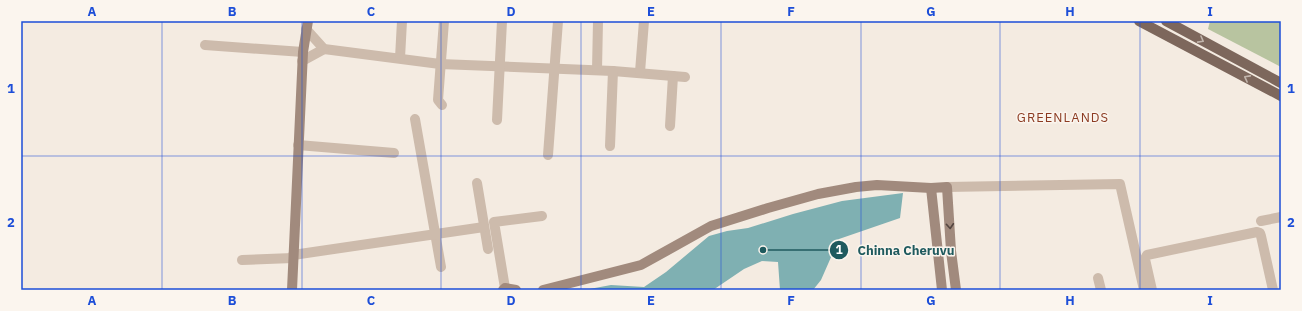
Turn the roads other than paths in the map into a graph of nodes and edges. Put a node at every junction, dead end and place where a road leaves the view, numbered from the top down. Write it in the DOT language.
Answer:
graph roads {
  1 [pos="402,21"];
  2 [pos="444,21"];
  3 [pos="502,21"];
  4 [pos="558,21"];
  5 [pos="598,21"];
  6 [pos="644,21"];
  7 [pos="1139,21"];
  8 [pos="1168,22"];
  9 [pos="307,25"];
  10 [pos="205,45"];
  11 [pos="324,49"];
  12 [pos="303,56"];
  13 [pos="400,58"];
  14 [pos="440,64"];
  15 [pos="499,67"];
  16 [pos="555,68"];
  17 [pos="597,70"];
  18 [pos="613,71"];
  19 [pos="640,72"];
  20 [pos="673,76"];
  21 [pos="685,77"];
  22 [pos="1281,83"];
  23 [pos="1281,96"];
  24 [pos="442,105"];
  25 [pos="415,118"];
  26 [pos="496,120"];
  27 [pos="670,126"];
  28 [pos="298,145"];
  29 [pos="610,146"];
  30 [pos="394,153"];
  31 [pos="548,156"];
  32 [pos="477,183"];
  33 [pos="947,187"];
  34 [pos="931,188"];
  35 [pos="542,216"];
  36 [pos="1281,216"];
  37 [pos="1261,221"];
  38 [pos="484,227"];
  39 [pos="436,234"];
  40 [pos="488,249"];
  41 [pos="293,256"];
  42 [pos="242,260"];
  43 [pos="441,267"];
  44 [pos="1098,278"];
  45 [pos="1276,286"];
  46 [pos="504,289"];
  47 [pos="292,290"];
  48 [pos="516,290"];
  49 [pos="543,290"];
  50 [pos="942,290"];
  51 [pos="956,290"];
  52 [pos="1101,290"];
  53 [pos="1144,290"];
  54 [pos="1152,290"];
  1 -- 13 [label="street"];
  2 -- 14 [label="street"];
  3 -- 15 [label="street"];
  4 -- 16 [label="street"];
  5 -- 17 [label="street"];
  6 -- 19 [label="street"];
  23 -- 7 [label="main road, one-way"];
  8 -- 22 [label="main road, one-way"];
  9 -- 11 [label="street"];
  9 -- 12 [label="street"];
  10 -- 12 [label="street"];
  11 -- 12 [label="street"];
  11 -- 13 [label="street"];
  12 -- 28 [label="street"];
  13 -- 14 [label="street"];
  14 -- 15 [label="street"];
  14 -- 24 [label="street"];
  15 -- 16 [label="street"];
  15 -- 26 [label="street"];
  16 -- 17 [label="street"];
  16 -- 31 [label="street"];
  17 -- 18 [label="street"];
  18 -- 19 [label="street"];
  18 -- 29 [label="street"];
  19 -- 20 [label="street"];
  20 -- 21 [label="street"];
  20 -- 27 [label="street"];
  25 -- 39 [label="street"];
  28 -- 30 [label="street"];
  28 -- 41 [label="street"];
  32 -- 38 [label="street"];
  33 -- 34 [label="street"];
  33 -- 51 [label="street, one-way"];
  33 -- 53 [label="street"];
  34 -- 49 [label="street"];
  34 -- 50 [label="street"];
  35 -- 46 [label="street"];
  36 -- 37 [label="street"];
  38 -- 39 [label="street"];
  38 -- 40 [label="street"];
  39 -- 41 [label="street"];
  39 -- 43 [label="street"];
  41 -- 42 [label="street"];
  41 -- 47 [label="street"];
  44 -- 52 [label="street"];
  45 -- 54 [label="street"];
  46 -- 48 [label="street"];
}
